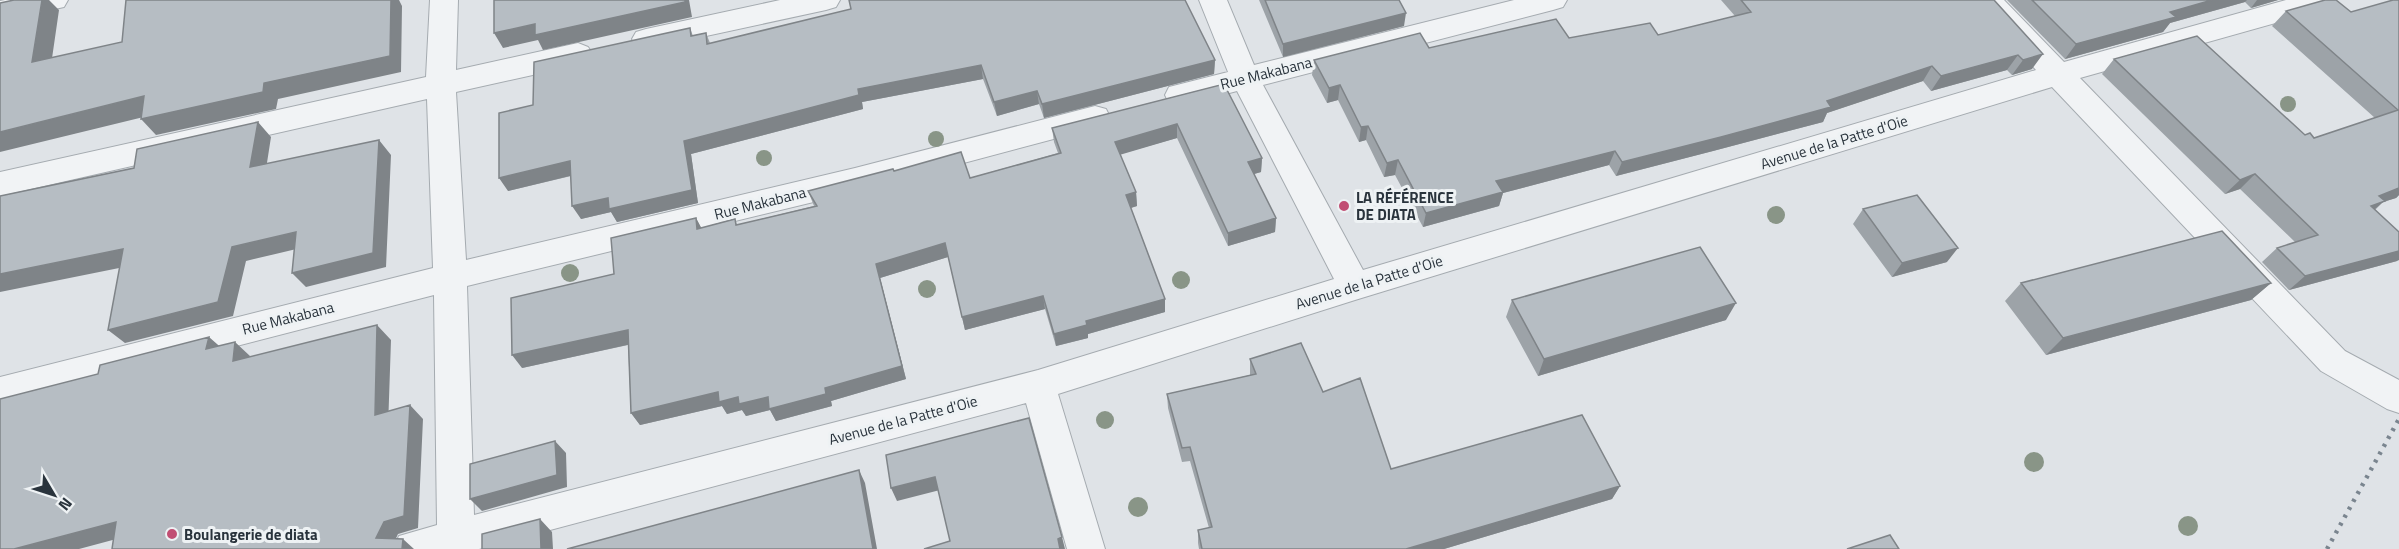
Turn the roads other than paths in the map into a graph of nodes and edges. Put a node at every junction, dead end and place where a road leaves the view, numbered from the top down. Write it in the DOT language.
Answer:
graph roads {
  1 [pos="54,0"];
  2 [pos="444,0"];
  3 [pos="826,0"];
  4 [pos="1213,0"];
  5 [pos="1553,0"];
  6 [pos="1987,0"];
  7 [pos="2322,0"];
  8 [pos="0,11"];
  9 [pos="2058,74"];
  10 [pos="1245,78"];
  11 [pos="441,84"];
  12 [pos="1153,102"];
  13 [pos="1119,111"];
  14 [pos="0,184"];
  15 [pos="450,277"];
  16 [pos="1355,286"];
  17 [pos="1038,385"];
  18 [pos="0,392"];
  19 [pos="2399,398"];
  20 [pos="456,536"];
  21 [pos="412,549"];
  22 [pos="1086,549"];
  1 -- 8 [label="street"];
  2 -- 11 [label="street"];
  3 -- 11 [label="street"];
  4 -- 10 [label="street"];
  5 -- 10 [label="street, Rue Makabana"];
  6 -- 9 [label="street"];
  7 -- 9 [label="street, Avenue de la Patte d'Oie"];
  9 -- 16 [label="street, Avenue de la Patte d'Oie"];
  9 -- 19 [label="street"];
  10 -- 12 [label="street, Rue Makabana"];
  10 -- 16 [label="street"];
  11 -- 14 [label="street"];
  11 -- 15 [label="street"];
  13 -- 15 [label="street, Rue Makabana"];
  15 -- 18 [label="street, Rue Makabana"];
  15 -- 20 [label="street"];
  16 -- 17 [label="street, Avenue de la Patte d'Oie"];
  17 -- 20 [label="street, Avenue de la Patte d'Oie"];
  17 -- 22 [label="street"];
  20 -- 21 [label="street, Avenue de la Patte d'Oie"];
}
